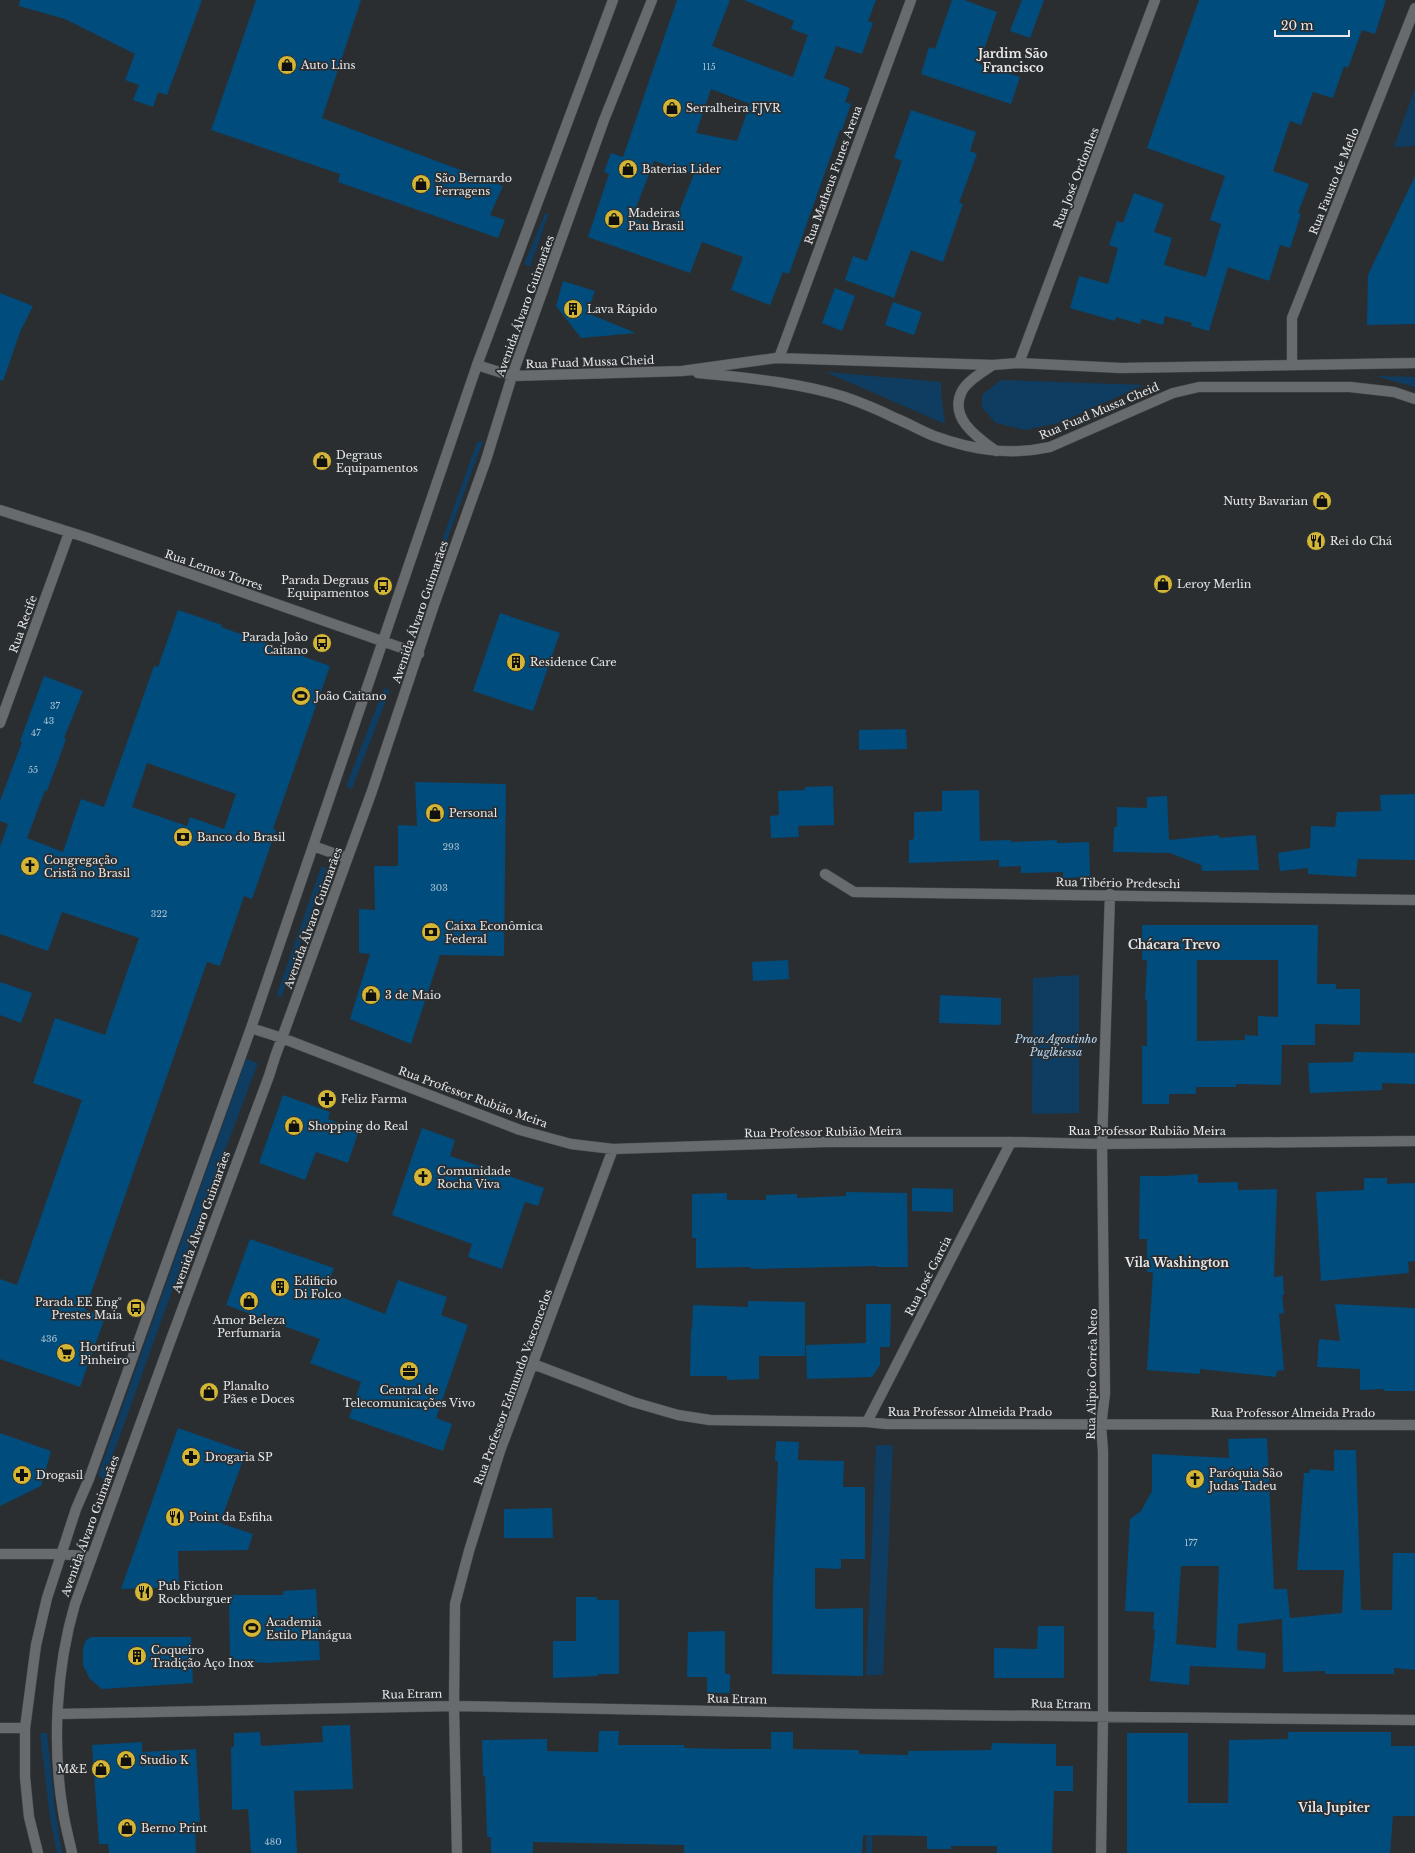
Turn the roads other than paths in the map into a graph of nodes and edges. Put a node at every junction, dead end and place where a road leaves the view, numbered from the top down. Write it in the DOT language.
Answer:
graph roads {
  1 [pos="614,0"];
  2 [pos="652,0"];
  3 [pos="911,0"];
  4 [pos="1156,0"];
  5 [pos="1415,8"];
  6 [pos="779,358"];
  7 [pos="1019,364"];
  8 [pos="1415,364"];
  9 [pos="477,365"];
  10 [pos="993,365"];
  11 [pos="1292,365"];
  12 [pos="682,371"];
  13 [pos="512,376"];
  14 [pos="1415,399"];
  15 [pos="997,452"];
  16 [pos="0,510"];
  17 [pos="69,533"];
  18 [pos="383,641"];
  19 [pos="419,654"];
  20 [pos="0,723"];
  21 [pos="313,846"];
  22 [pos="347,858"];
  23 [pos="825,874"];
  24 [pos="1110,894"];
  25 [pos="1415,900"];
  26 [pos="252,1028"];
  27 [pos="282,1038"];
  28 [pos="1011,1142"];
  29 [pos="1415,1142"];
  30 [pos="1102,1144"];
  31 [pos="612,1149"];
  32 [pos="533,1364"];
  33 [pos="867,1422"];
  34 [pos="1415,1425"];
  35 [pos="1101,1426"];
  36 [pos="0,1554"];
  37 [pos="62,1554"];
  38 [pos="91,1557"];
  39 [pos="454,1706"];
  40 [pos="58,1714"];
  41 [pos="1103,1717"];
  42 [pos="1415,1720"];
  43 [pos="0,1728"];
  44 [pos="25,1728"];
  45 [pos="38,1853"];
  46 [pos="72,1853"];
  47 [pos="457,1853"];
  48 [pos="1101,1853"];
  1 -- 9 [label="street, Avenida Álvaro Guimarães"];
  2 -- 13 [label="street, Avenida Álvaro Guimarães"];
  3 -- 6 [label="street, Rua Matheus Funes Arena"];
  4 -- 7 [label="street, Rua José Ordonhes"];
  5 -- 11 [label="street, Rua Fausto de Mello"];
  6 -- 10 [label="street, Rua Fuad Mussa Cheid"];
  6 -- 12 [label="street, Rua Fuad Mussa Cheid"];
  7 -- 10 [label="street, Rua Fuad Mussa Cheid"];
  7 -- 11 [label="street, Rua Fuad Mussa Cheid"];
  8 -- 11 [label="street, Rua Fuad Mussa Cheid"];
  9 -- 13 [label="street, Rua Fuad Mussa Cheid"];
  9 -- 18 [label="street, Avenida Álvaro Guimarães"];
  10 -- 15 [label="street"];
  12 -- 13 [label="street, Rua Fuad Mussa Cheid"];
  12 -- 15 [label="street, Rua Fuad Mussa Cheid"];
  13 -- 19 [label="street, Avenida Álvaro Guimarães"];
  14 -- 15 [label="street, Rua Fuad Mussa Cheid"];
  16 -- 17 [label="street, Rua Lemos Torres"];
  17 -- 18 [label="street, Rua Lemos Torres"];
  17 -- 20 [label="street, Rua Recife"];
  18 -- 19 [label="street, Rua Lemos Torres"];
  18 -- 21 [label="street, Avenida Álvaro Guimarães"];
  19 -- 22 [label="street, Avenida Álvaro Guimarães"];
  21 -- 22 [label="street"];
  21 -- 26 [label="street, Avenida Álvaro Guimarães"];
  22 -- 27 [label="street, Avenida Álvaro Guimarães"];
  23 -- 24 [label="street, Rua Tibério Predeschi"];
  24 -- 25 [label="street, Rua Tibério Predeschi"];
  24 -- 30 [label="street, Rua Alipio Corrêa Neto"];
  26 -- 27 [label="street, Rua Professor Rubião Meira"];
  26 -- 37 [label="street, Avenida Álvaro Guimarães"];
  27 -- 31 [label="street, Rua Professor Rubião Meira"];
  27 -- 38 [label="street, Avenida Álvaro Guimarães"];
  28 -- 30 [label="street, Rua Professor Rubião Meira"];
  28 -- 31 [label="street, Rua Professor Rubião Meira"];
  28 -- 33 [label="street, Rua José Garcia"];
  29 -- 30 [label="street, Rua Professor Rubião Meira"];
  30 -- 35 [label="street, Rua Alipio Corrêa Neto"];
  31 -- 32 [label="street, Rua Professor Edmundo Vasconcelos"];
  32 -- 33 [label="street, Rua Professor Almeida Prado"];
  32 -- 39 [label="street, Rua Professor Edmundo Vasconcelos"];
  33 -- 35 [label="street, Rua Professor Almeida Prado"];
  34 -- 35 [label="street, Rua Professor Almeida Prado"];
  35 -- 41 [label="street, Rua Alipio Corrêa Neto"];
  36 -- 37 [label="street"];
  37 -- 38 [label="street"];
  37 -- 44 [label="street, Avenida Álvaro Guimarães"];
  38 -- 40 [label="street, Avenida Álvaro Guimarães"];
  39 -- 40 [label="street, Rua Etram"];
  39 -- 41 [label="street, Rua Etram"];
  39 -- 47 [label="street, Rua Professor Edmundo Vasconcelos"];
  40 -- 46 [label="street, Avenida Álvaro Guimarães"];
  41 -- 42 [label="street, Rua Etram"];
  41 -- 48 [label="street, Rua Alipio Corrêa Neto"];
  43 -- 44 [label="street"];
  44 -- 45 [label="street, Avenida Álvaro Guimarães"];
}
